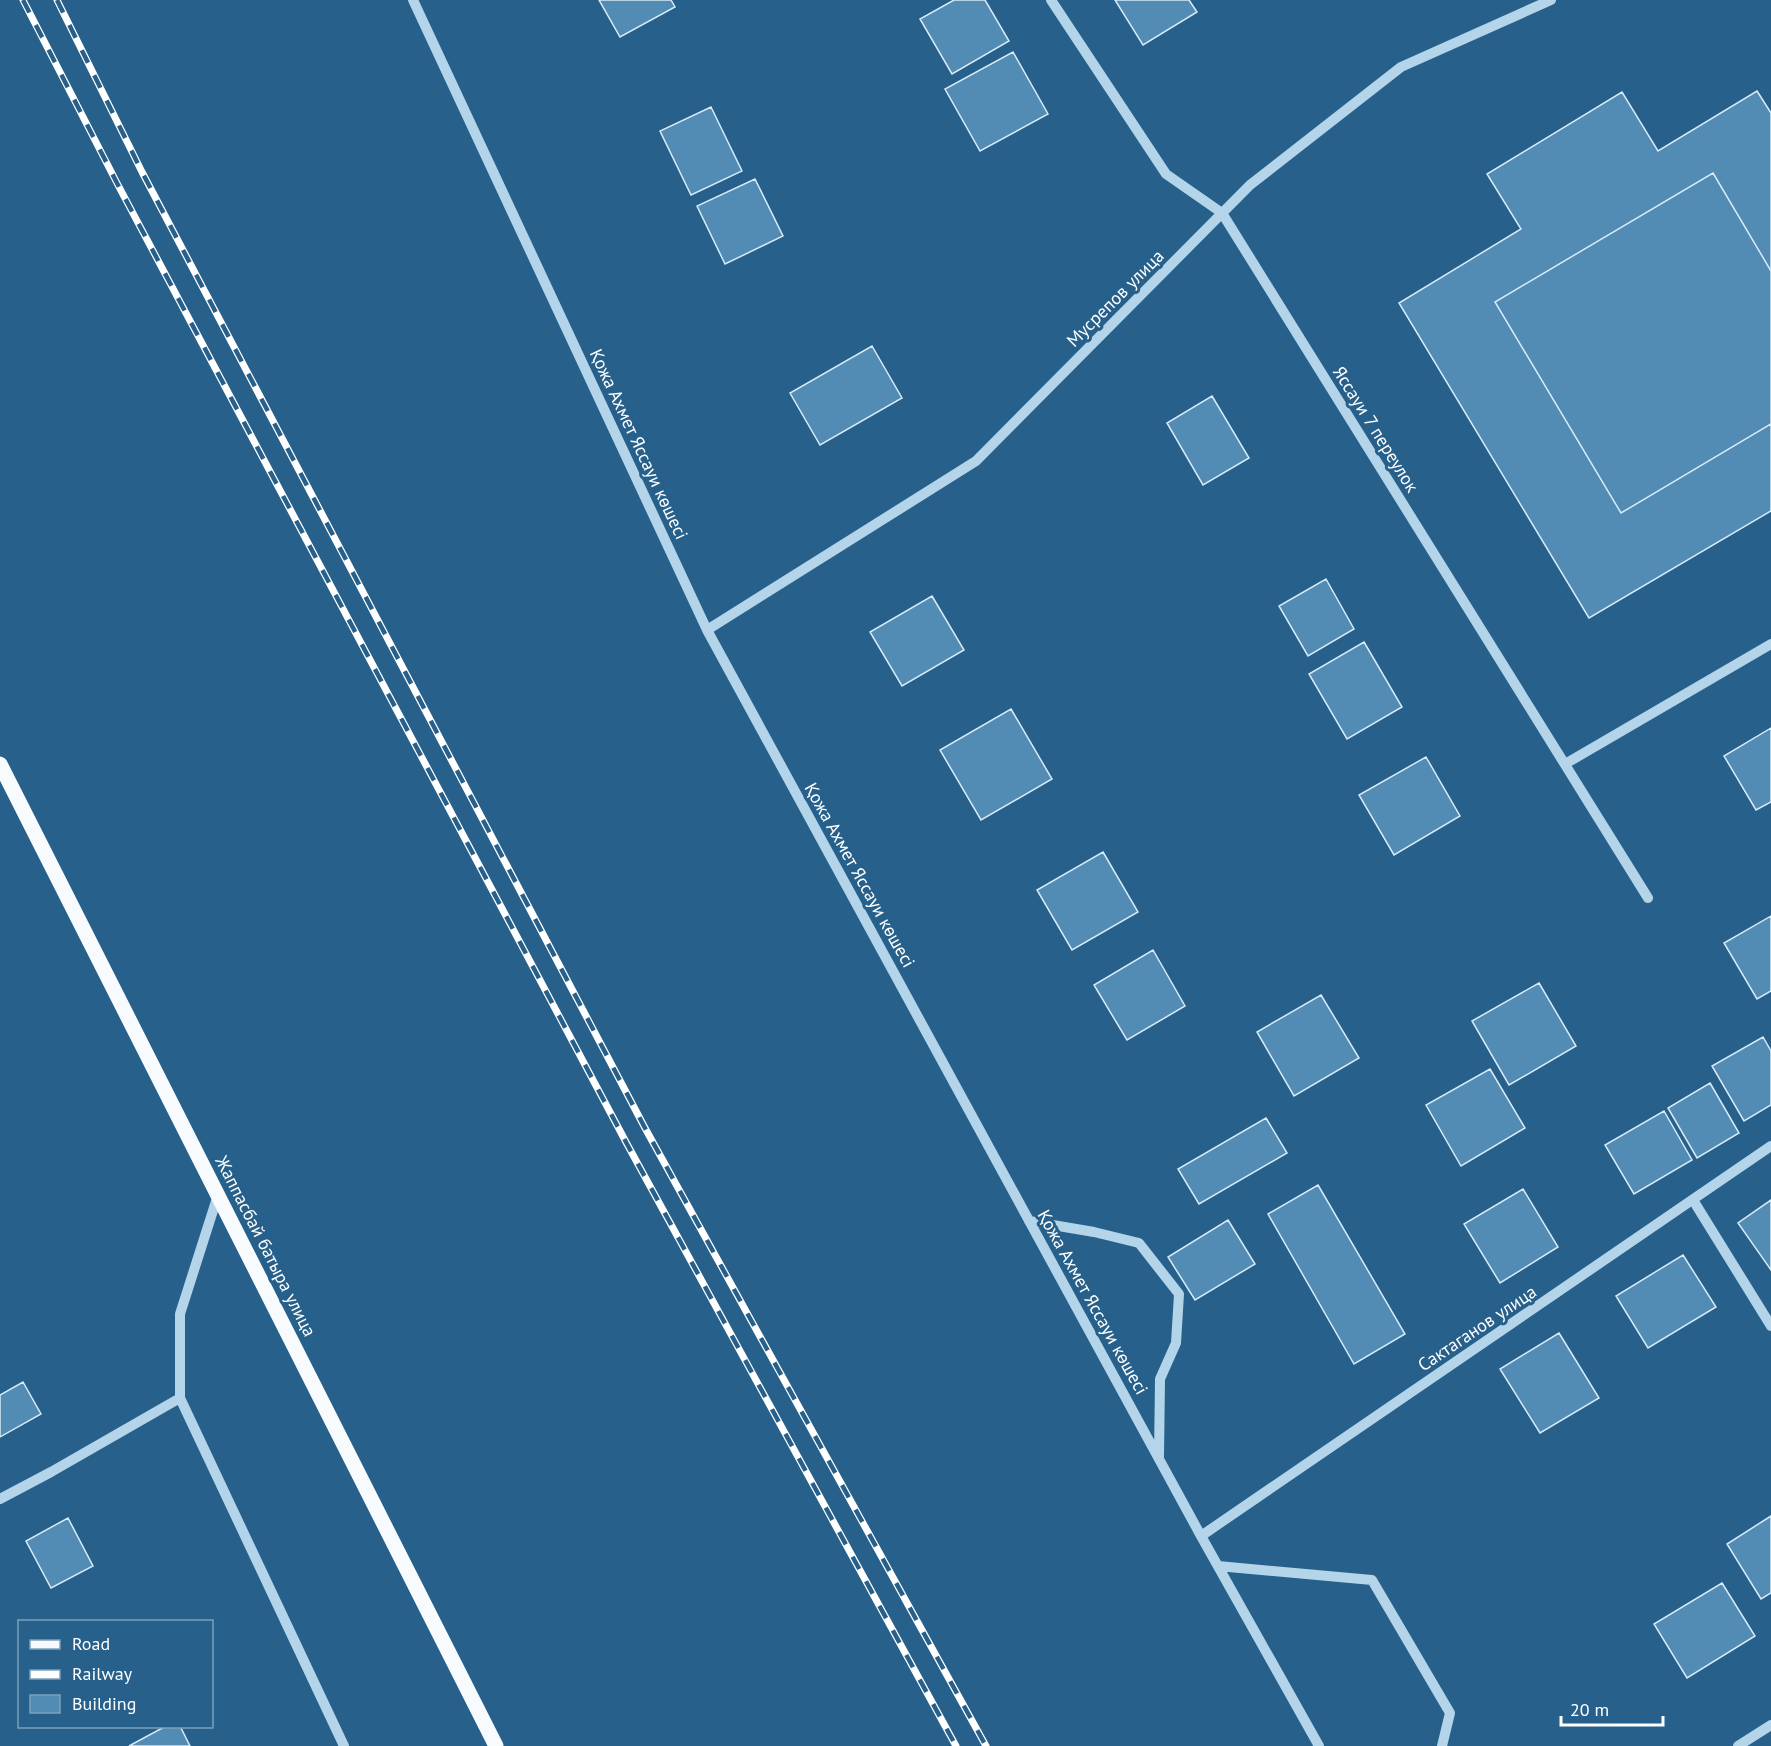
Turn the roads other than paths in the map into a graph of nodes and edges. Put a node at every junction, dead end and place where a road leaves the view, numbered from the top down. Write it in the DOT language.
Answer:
graph roads {
  1 [pos="413,0"];
  2 [pos="1051,0"];
  3 [pos="1551,0"];
  4 [pos="1222,213"];
  5 [pos="708,630"];
  6 [pos="1771,644"];
  7 [pos="0,764"];
  8 [pos="1565,764"];
  9 [pos="1648,898"];
  10 [pos="1771,1146"];
  11 [pos="218,1195"];
  12 [pos="1693,1200"];
  13 [pos="1029,1221"];
  14 [pos="1771,1326"];
  15 [pos="180,1398"];
  16 [pos="1159,1458"];
  17 [pos="0,1498"];
  18 [pos="1201,1536"];
  19 [pos="1218,1566"];
  20 [pos="1771,1725"];
  21 [pos="344,1746"];
  22 [pos="496,1746"];
  23 [pos="1319,1746"];
  24 [pos="1442,1746"];
  25 [pos="1738,1746"];
  1 -- 5 [label="street, Қожа Ахмет Яссауи көшесі"];
  2 -- 4 [label="street, Яссауи 7 переулок"];
  3 -- 4 [label="street, Мусрепов улица"];
  4 -- 5 [label="street, Мусрепов улица"];
  4 -- 8 [label="street, Яссауи 7 переулок"];
  5 -- 13 [label="street, Қожа Ахмет Яссауи көшесі"];
  6 -- 8 [label="street"];
  7 -- 11 [label="main road, Жаппасбай батыра улица"];
  8 -- 9 [label="street, Яссауи 7 переулок"];
  10 -- 12 [label="street, Сактаганов улица"];
  11 -- 15 [label="street"];
  11 -- 22 [label="main road, Жаппасбай батыра улица"];
  12 -- 14 [label="street"];
  12 -- 18 [label="street, Сактаганов улица"];
  13 -- 16 [label="street, Қожа Ахмет Яссауи көшесі"];
  13 -- 16 [label="street"];
  15 -- 17 [label="street"];
  15 -- 21 [label="street"];
  16 -- 18 [label="street, Қожа Ахмет Яссауи көшесі"];
  18 -- 19 [label="street, Қожа Ахмет Яссауи көшесі"];
  19 -- 23 [label="street, Қожа Ахмет Яссауи көшесі"];
  19 -- 24 [label="street"];
  20 -- 25 [label="street"];
}
